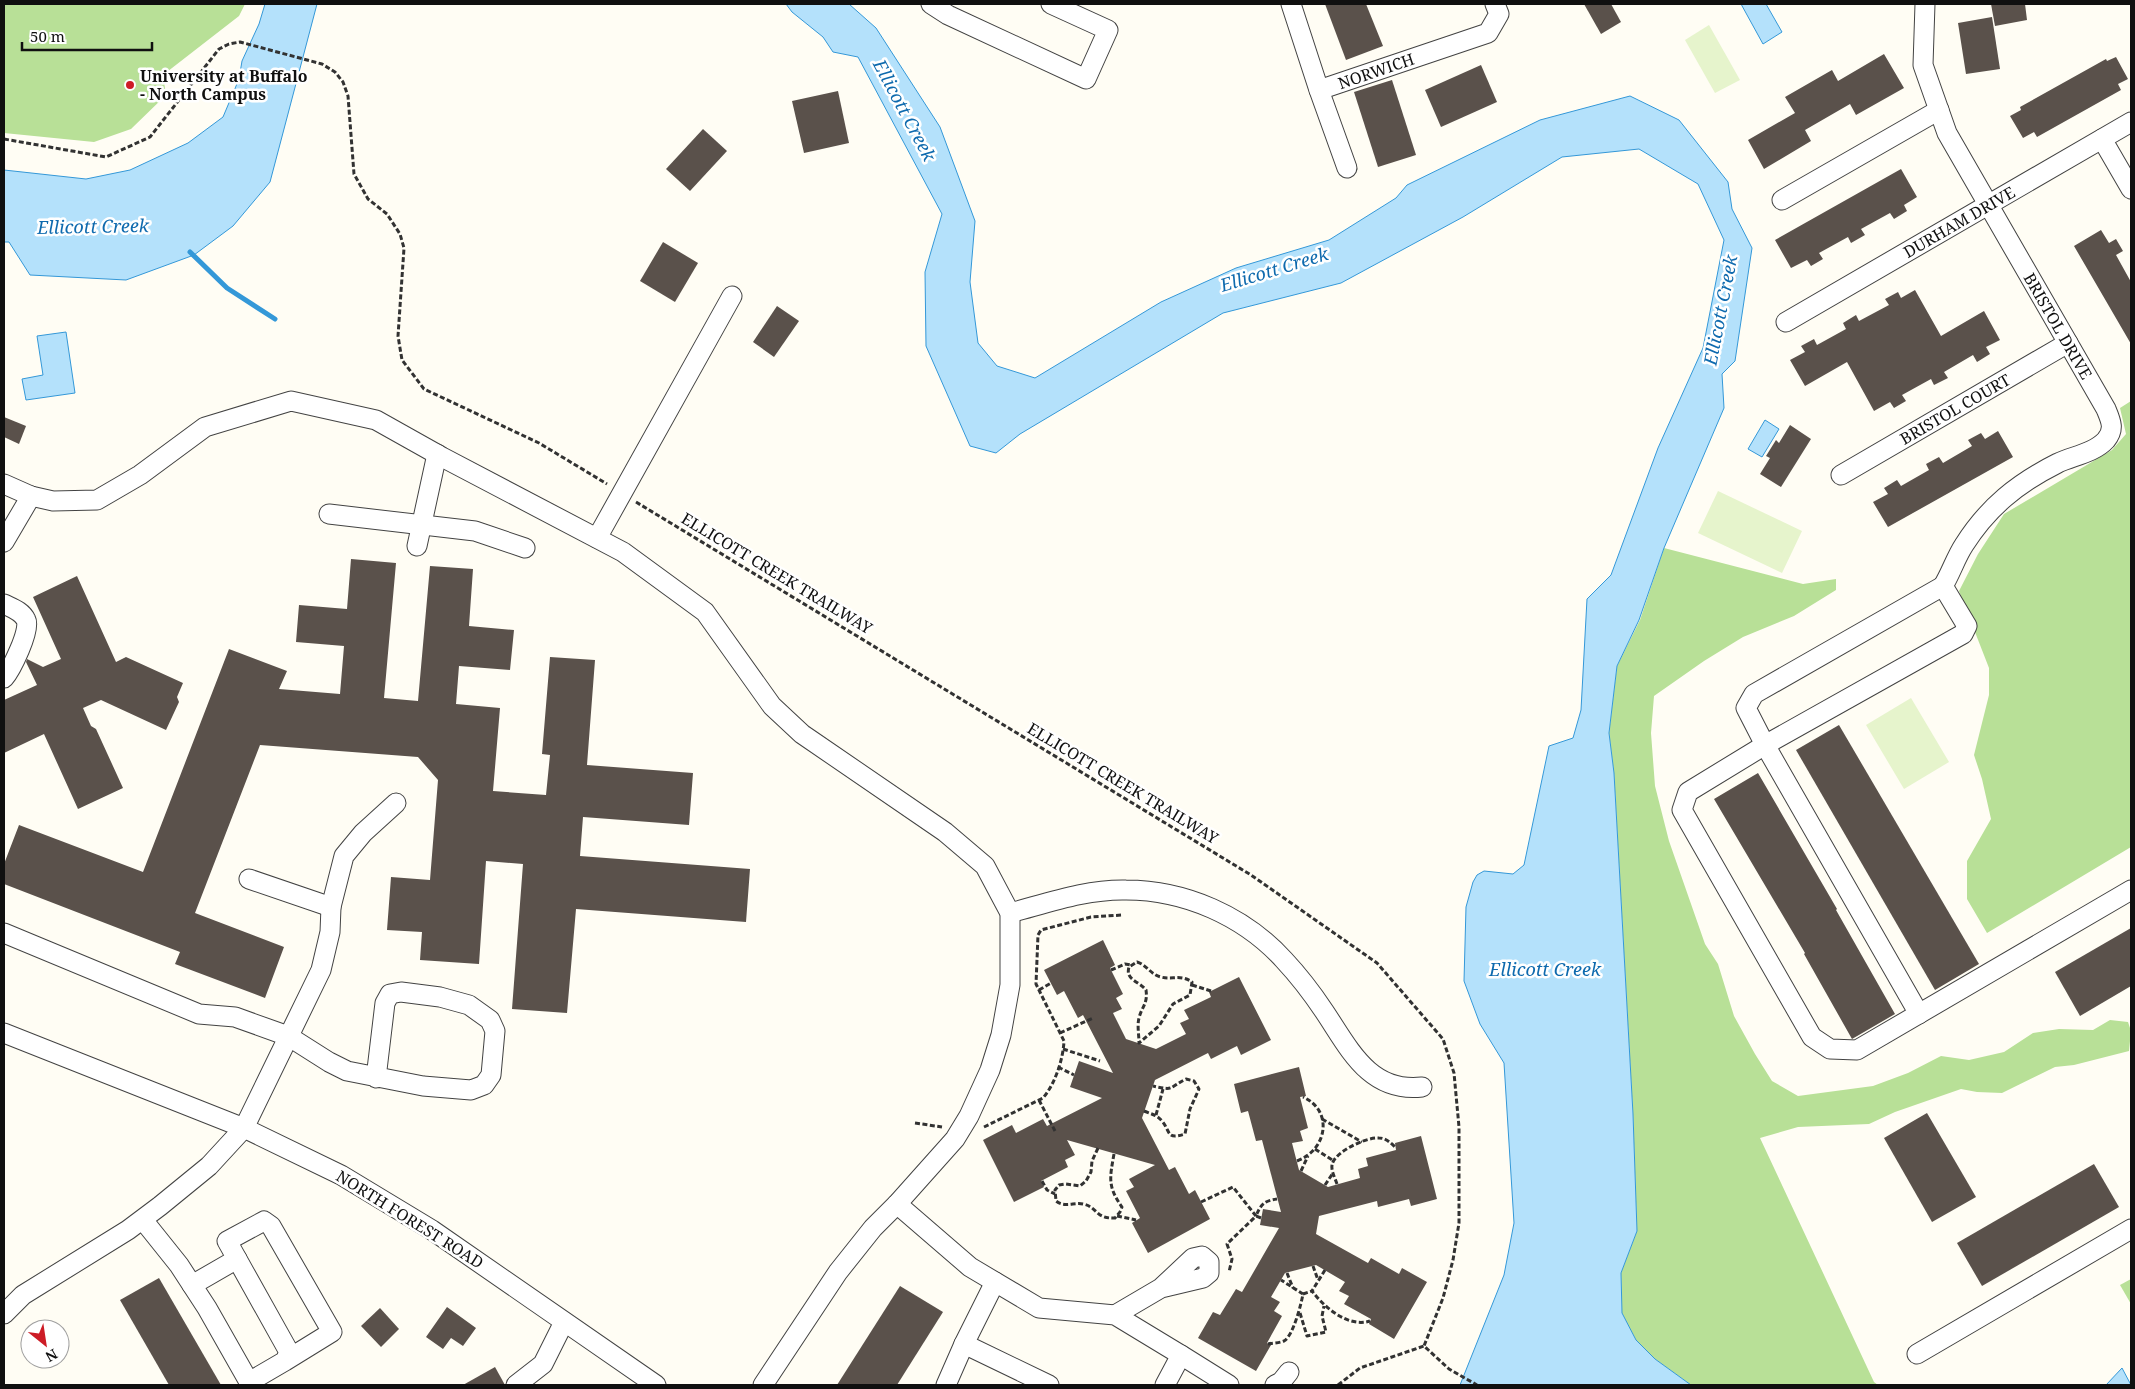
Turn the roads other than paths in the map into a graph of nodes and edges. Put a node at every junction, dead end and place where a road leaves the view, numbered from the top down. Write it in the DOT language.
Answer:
graph roads {
  1 [pos="931,4"];
  2 [pos="1051,4"];
  3 [pos="1291,4"];
  4 [pos="1495,4"];
  5 [pos="1925,4"];
  6 [pos="1319,90"];
  7 [pos="1939,110"];
  8 [pos="2131,122"];
  9 [pos="2102,139"];
  10 [pos="1348,168"];
  11 [pos="2131,189"];
  12 [pos="1782,200"];
  13 [pos="1988,205"];
  14 [pos="732,296"];
  15 [pos="1786,322"];
  16 [pos="2068,343"];
  17 [pos="437,454"];
  18 [pos="1841,475"];
  19 [pos="4,484"];
  20 [pos="31,496"];
  21 [pos="329,514"];
  22 [pos="422,523"];
  23 [pos="5,538"];
  24 [pos="597,538"];
  25 [pos="418,546"];
  26 [pos="525,548"];
  27 [pos="1943,586"];
  28 [pos="4,604"];
  29 [pos="4,678"];
  30 [pos="1765,745"];
  31 [pos="396,803"];
  32 [pos="250,879"];
  33 [pos="2131,890"];
  34 [pos="331,907"];
  35 [pos="1010,913"];
  36 [pos="4,933"];
  37 [pos="1919,1014"];
  38 [pos="4,1033"];
  39 [pos="288,1036"];
  40 [pos="376,1078"];
  41 [pos="1422,1087"];
  42 [pos="244,1128"];
  43 [pos="897,1204"];
  44 [pos="143,1220"];
  45 [pos="2131,1229"];
  46 [pos="237,1259"];
  47 [pos="995,1282"];
  48 [pos="192,1285"];
  49 [pos="1161,1288"];
  50 [pos="4,1314"];
  51 [pos="1115,1315"];
  52 [pos="564,1322"];
  53 [pos="964,1344"];
  54 [pos="1180,1354"];
  55 [pos="1917,1354"];
  56 [pos="285,1361"];
  57 [pos="1290,1372"];
  58 [pos="770,1382"];
  59 [pos="516,1385"];
  60 [pos="656,1385"];
  61 [pos="946,1385"];
  62 [pos="1049,1385"];
  63 [pos="1165,1385"];
  64 [pos="1229,1385"];
  65 [pos="1275,1385"];
  1 -- 2 [label="street"];
  3 -- 6 [label="street, NORWICH"];
  4 -- 6 [label="street, NORWICH"];
  5 -- 7 [label="street, BRISTOL DRIVE"];
  6 -- 10 [label="street"];
  7 -- 12 [label="street"];
  7 -- 13 [label="street, BRISTOL DRIVE"];
  8 -- 9 [label="street, DURHAM DRIVE"];
  9 -- 11 [label="street"];
  9 -- 13 [label="street, DURHAM DRIVE"];
  13 -- 15 [label="street, DURHAM DRIVE"];
  13 -- 16 [label="street, BRISTOL DRIVE"];
  14 -- 24 [label="street"];
  16 -- 18 [label="street, BRISTOL COURT"];
  16 -- 27 [label="street, BRISTOL DRIVE"];
  17 -- 20 [label="street"];
  17 -- 22 [label="street"];
  17 -- 24 [label="street"];
  19 -- 20 [label="street"];
  20 -- 23 [label="street"];
  21 -- 22 [label="street"];
  22 -- 25 [label="street"];
  22 -- 26 [label="street"];
  24 -- 35 [label="street"];
  27 -- 30 [label="street"];
  27 -- 30 [label="street"];
  28 -- 29 [label="street"];
  30 -- 37 [label="street"];
  30 -- 37 [label="street"];
  31 -- 34 [label="street"];
  32 -- 34 [label="street"];
  33 -- 37 [label="street"];
  34 -- 39 [label="street"];
  35 -- 41 [label="street"];
  35 -- 43 [label="street"];
  36 -- 39 [label="street"];
  38 -- 42 [label="street, NORTH FOREST ROAD"];
  39 -- 40 [label="street"];
  39 -- 42 [label="street"];
  40 -- 40 [label="street"];
  42 -- 44 [label="street"];
  42 -- 52 [label="street, NORTH FOREST ROAD"];
  43 -- 47 [label="street"];
  43 -- 58 [label="street"];
  44 -- 48 [label="street"];
  44 -- 50 [label="street"];
  45 -- 55 [label="street"];
  46 -- 48 [label="street"];
  46 -- 56 [label="street"];
  46 -- 56 [label="street"];
  47 -- 51 [label="street"];
  47 -- 53 [label="street"];
  48 -- 56 [label="street"];
  49 -- 51 [label="street"];
  51 -- 54 [label="street"];
  52 -- 59 [label="street"];
  52 -- 60 [label="street, NORTH FOREST ROAD"];
  53 -- 61 [label="street"];
  53 -- 62 [label="street"];
  54 -- 63 [label="street"];
  54 -- 64 [label="street"];
  57 -- 65 [label="street"];
}
